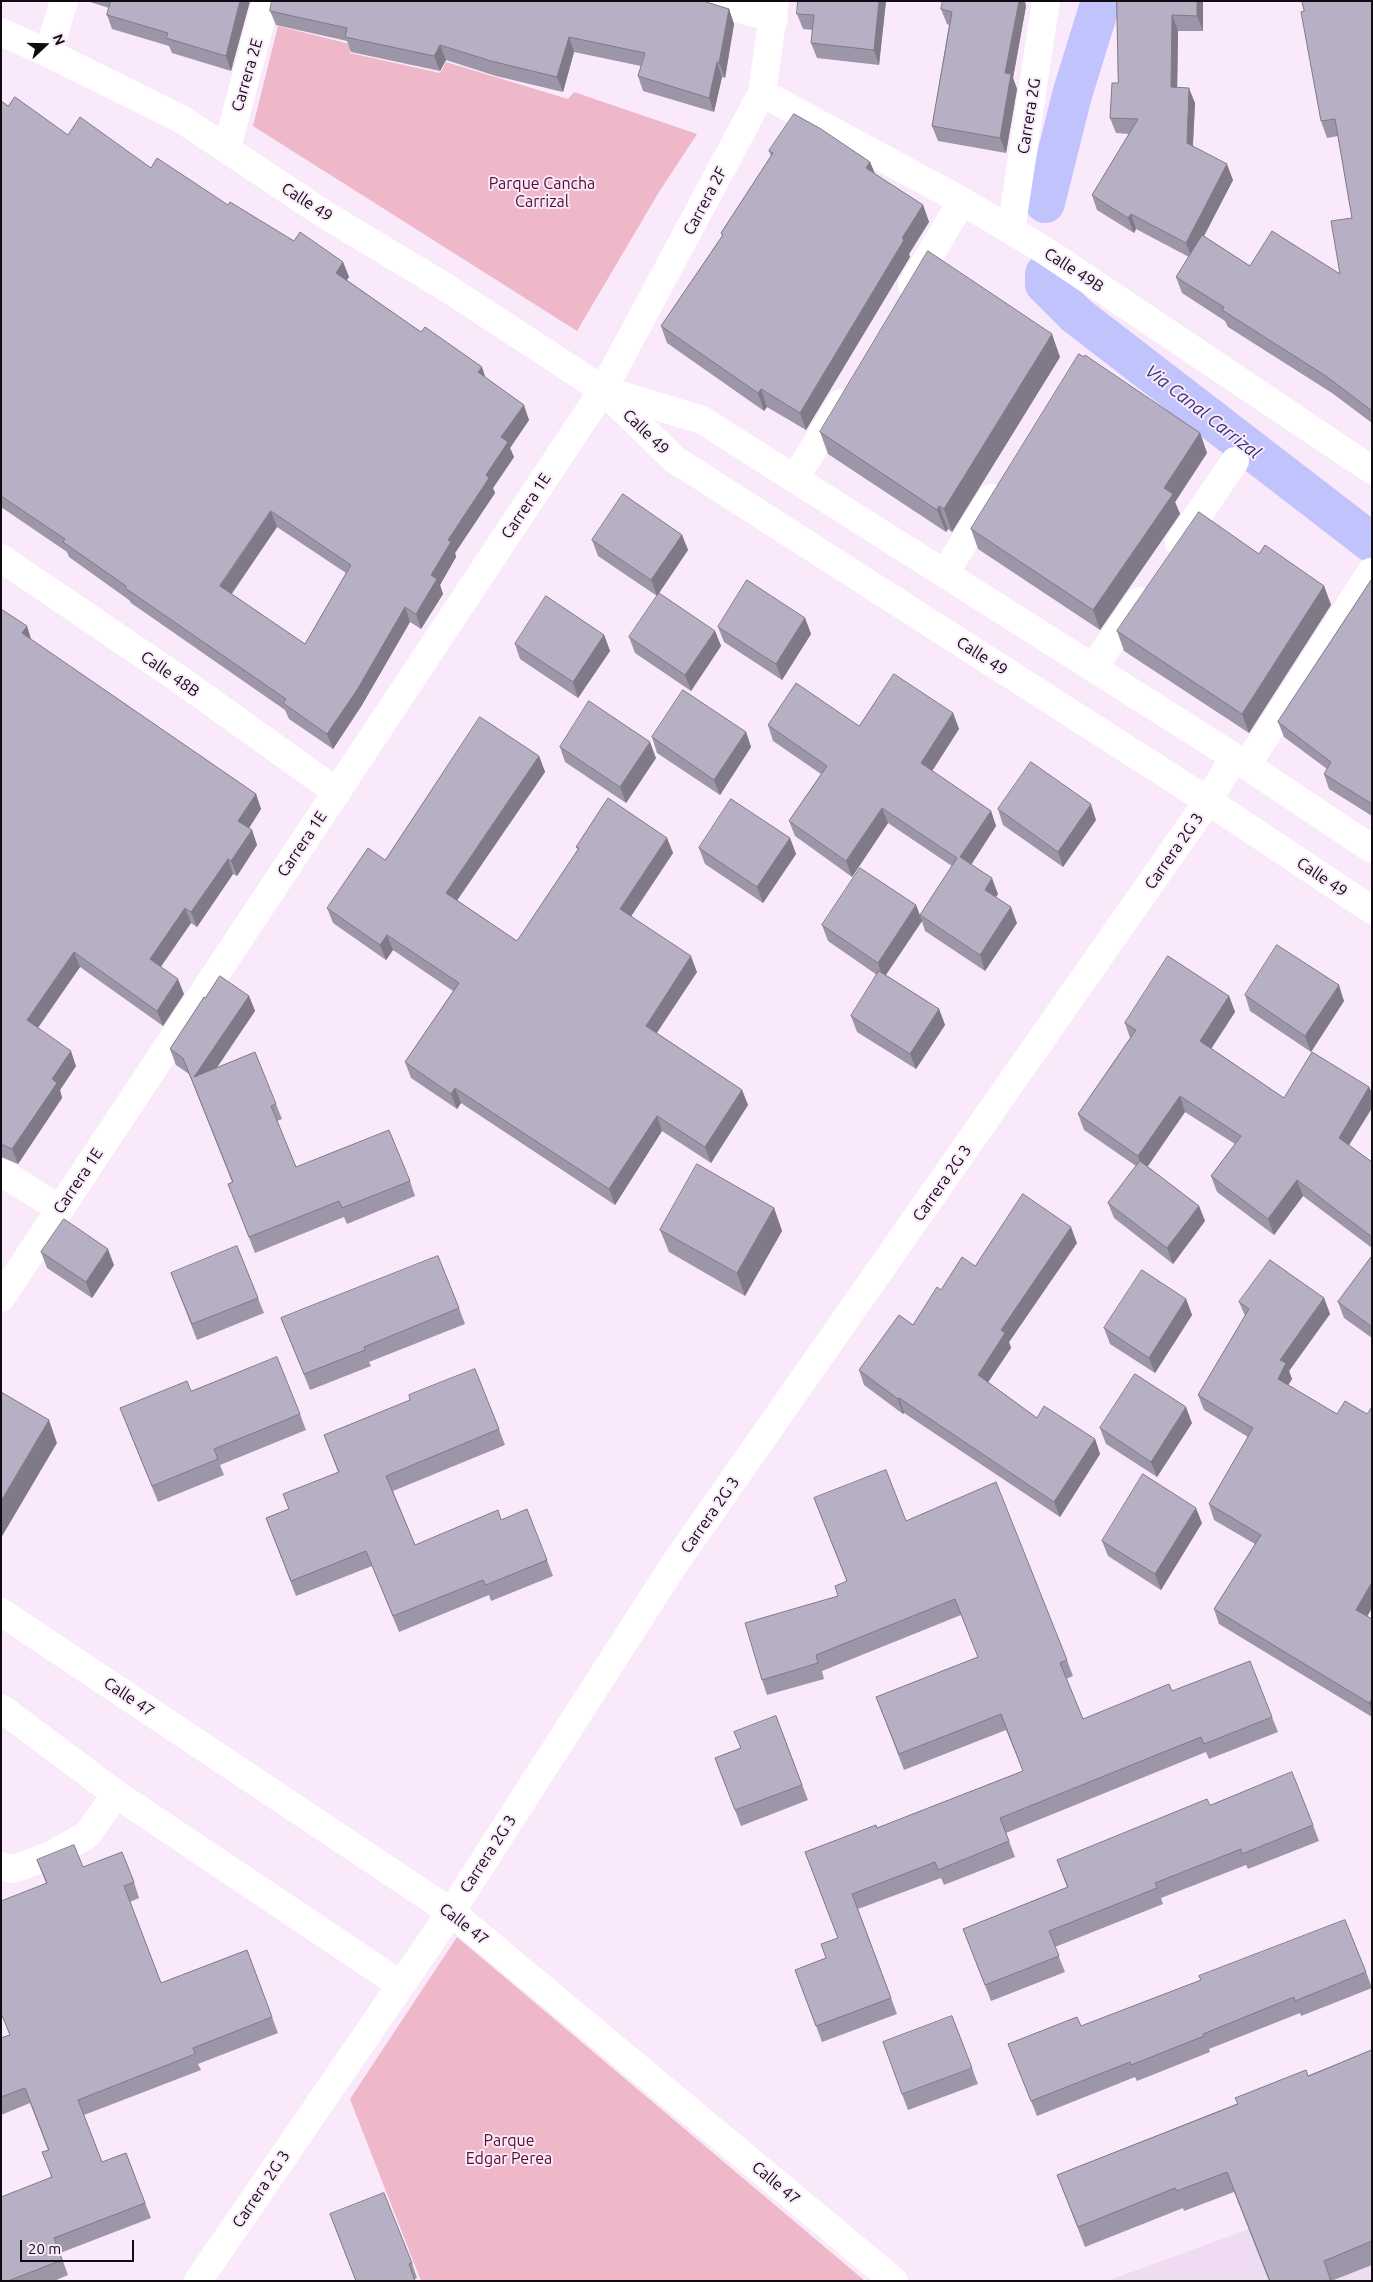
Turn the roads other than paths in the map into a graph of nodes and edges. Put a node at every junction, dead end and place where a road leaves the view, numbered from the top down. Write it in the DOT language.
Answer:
graph roads {
  1 [pos="64,1"];
  2 [pos="266,1"];
  3 [pos="707,1"];
  4 [pos="1046,1"];
  5 [pos="774,10"];
  6 [pos="1,32"];
  7 [pos="48,52"];
  8 [pos="762,93"];
  9 [pos="227,148"];
  10 [pos="962,201"];
  11 [pos="1012,230"];
  12 [pos="902,303"];
  13 [pos="856,379"];
  14 [pos="603,390"];
  15 [pos="1235,461"];
  16 [pos="1372,470"];
  17 [pos="795,479"];
  18 [pos="1002,480"];
  19 [pos="1,558"];
  20 [pos="1372,572"];
  21 [pos="944,574"];
  22 [pos="1093,668"];
  23 [pos="1240,761"];
  24 [pos="337,792"];
  25 [pos="1208,801"];
  26 [pos="1372,849"];
  27 [pos="1372,910"];
  28 [pos="1,1172"];
  29 [pos="60,1209"];
  30 [pos="1,1298"];
  31 [pos="1,1612"];
  32 [pos="1,1708"];
  33 [pos="116,1794"];
  34 [pos="1,1866"];
  35 [pos="450,1912"];
  36 [pos="401,1985"];
  37 [pos="198,2281"];
  38 [pos="894,2281"];
  1 -- 7 [label="street"];
  2 -- 9 [label="street, Carrera 2E"];
  3 -- 5 [label="street"];
  4 -- 11 [label="street, Carrera 2G"];
  5 -- 8 [label="street, Carrera 2F"];
  6 -- 7 [label="street, Calle 49"];
  7 -- 9 [label="street, Calle 49"];
  8 -- 10 [label="street, Calle 49B"];
  8 -- 14 [label="street, Carrera 2F"];
  9 -- 14 [label="street, Calle 49"];
  10 -- 11 [label="street, Calle 49B"];
  10 -- 12 [label="street"];
  11 -- 16 [label="street, Calle 49B"];
  13 -- 17 [label="street"];
  14 -- 17 [label="street, Calle 49"];
  14 -- 24 [label="street, Carrera 1E"];
  14 -- 25 [label="street, Calle 49"];
  15 -- 22 [label="street"];
  17 -- 21 [label="street, Calle 49"];
  18 -- 21 [label="street"];
  19 -- 24 [label="street, Calle 48B"];
  20 -- 23 [label="street, Carrera 2G 3"];
  21 -- 22 [label="street, Calle 49"];
  22 -- 23 [label="street, Calle 49"];
  23 -- 25 [label="street, Carrera 2G 3"];
  23 -- 26 [label="street, Calle 49"];
  24 -- 29 [label="street, Carrera 1E"];
  25 -- 27 [label="street, Calle 49"];
  25 -- 35 [label="street, Carrera 2G 3"];
  28 -- 29 [label="street"];
  29 -- 30 [label="street, Carrera 1E"];
  31 -- 35 [label="street, Calle 47"];
  32 -- 33 [label="street"];
  33 -- 34 [label="street"];
  33 -- 36 [label="street"];
  35 -- 36 [label="street, Carrera 2G 3"];
  35 -- 38 [label="street, Calle 47"];
  36 -- 37 [label="street, Carrera 2G 3"];
}
